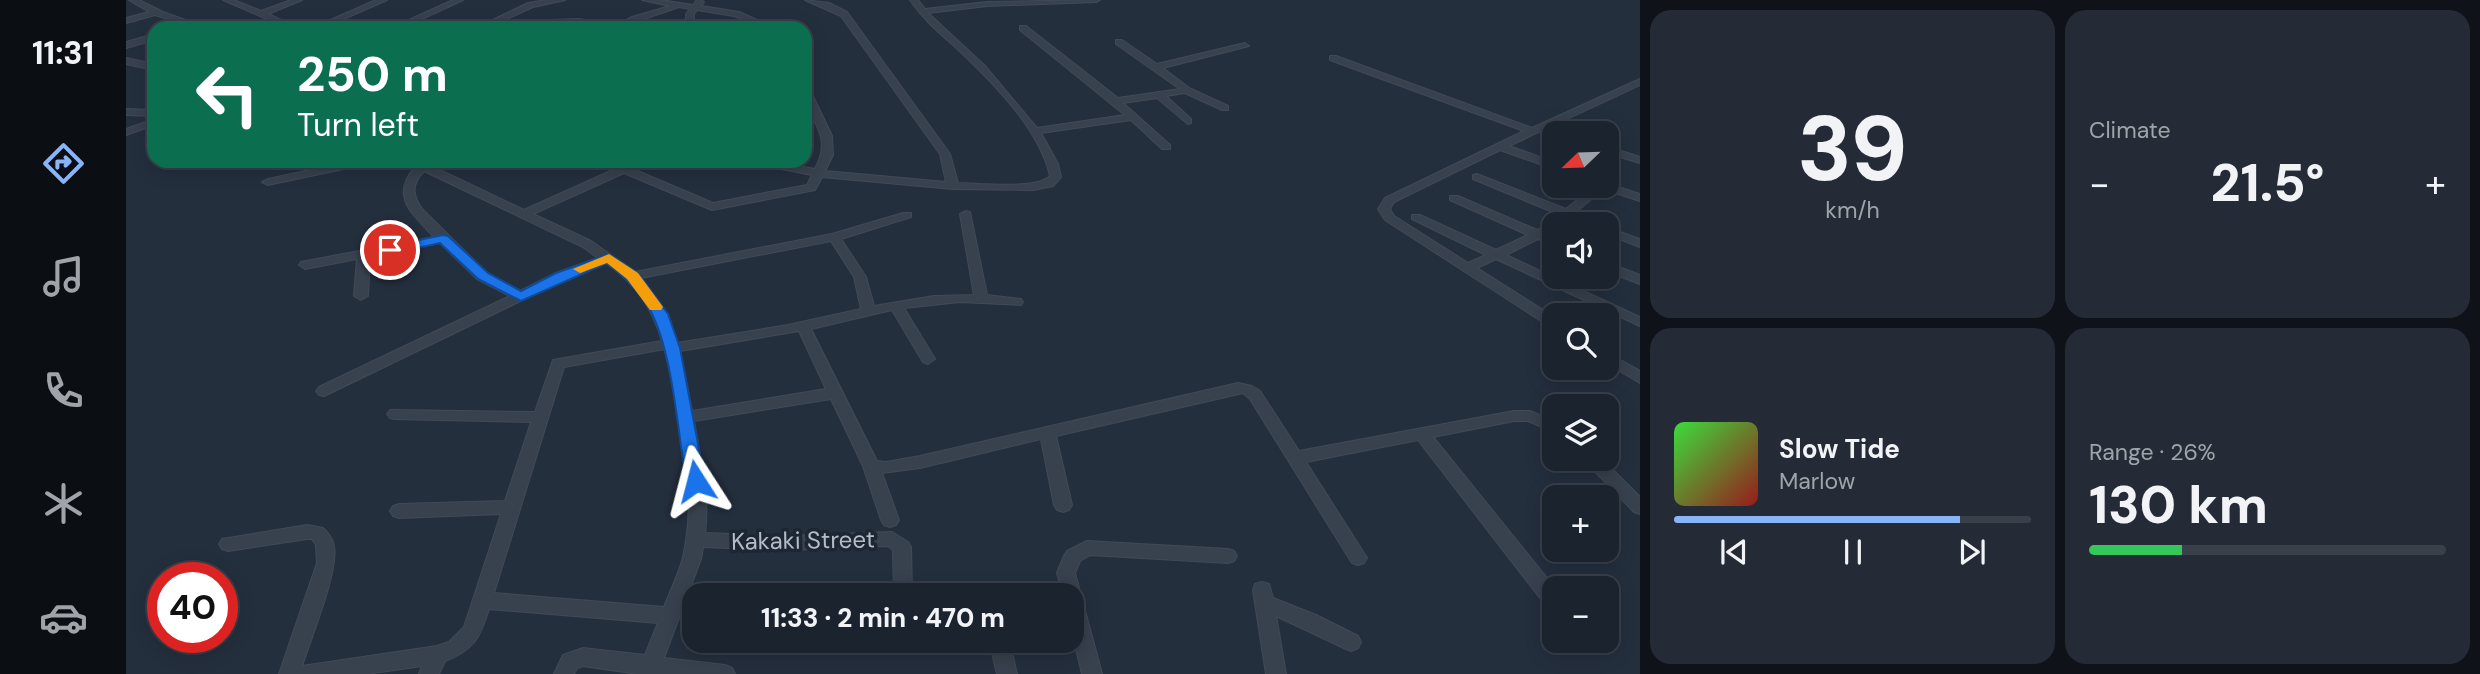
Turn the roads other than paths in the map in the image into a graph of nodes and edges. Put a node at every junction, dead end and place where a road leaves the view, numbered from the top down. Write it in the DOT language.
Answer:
graph roads {
  1 [pos="134,0"];
  2 [pos="228,0"];
  3 [pos="298,0"];
  4 [pos="383,0"];
  5 [pos="459,0"];
  6 [pos="561,0"];
  7 [pos="646,0"];
  8 [pos="704,0"];
  9 [pos="809,0"];
  10 [pos="915,0"];
  11 [pos="1096,0"];
  12 [pos="1043,1"];
  13 [pos="977,2"];
  14 [pos="680,6"];
  15 [pos="694,7"];
  16 [pos="156,12"];
  17 [pos="921,12"];
  18 [pos="260,14"];
  19 [pos="126,20"];
  20 [pos="184,21"];
  21 [pos="278,21"];
  22 [pos="333,21"];
  23 [pos="411,21"];
  24 [pos="496,21"];
  25 [pos="636,21"];
  26 [pos="690,21"];
  27 [pos="754,21"];
  28 [pos="1023,28"];
  29 [pos="147,39"];
  30 [pos="1119,42"];
  31 [pos="126,45"];
  32 [pos="1245,46"];
  33 [pos="1333,58"];
  34 [pos="126,61"];
  35 [pos="147,66"];
  36 [pos="1156,67"];
  37 [pos="1640,82"];
  38 [pos="1186,90"];
  39 [pos="1159,95"];
  40 [pos="1116,101"];
  41 [pos="812,105"];
  42 [pos="1225,108"];
  43 [pos="126,112"];
  44 [pos="147,113"];
  45 [pos="1131,117"];
  46 [pos="1188,121"];
  47 [pos="147,124"];
  48 [pos="1537,129"];
  49 [pos="1542,130"];
  50 [pos="1034,131"];
  51 [pos="126,132"];
  52 [pos="1500,146"];
  53 [pos="1166,147"];
  54 [pos="1619,153"];
  55 [pos="1640,160"];
  56 [pos="1542,162"];
  57 [pos="334,168"];
  58 [pos="415,168"];
  59 [pos="427,168"];
  60 [pos="791,168"];
  61 [pos="625,169"];
  62 [pos="817,173"];
  63 [pos="1477,177"];
  64 [pos="268,182"];
  65 [pos="953,186"];
  66 [pos="1619,191"];
  67 [pos="1454,198"];
  68 [pos="1588,198"];
  69 [pos="1640,198"];
  70 [pos="1554,212"];
  71 [pos="1573,212"];
  72 [pos="524,214"];
  73 [pos="966,214"];
  74 [pos="907,215"];
  75 [pos="1416,218"];
  76 [pos="1542,233"];
  77 [pos="1538,235"];
  78 [pos="1619,235"];
  79 [pos="834,237"];
  80 [pos="1542,237"];
  81 [pos="443,239"];
  82 [pos="1640,243"];
  83 [pos="363,255"];
  84 [pos="1497,255"];
  85 [pos="609,258"];
  86 [pos="305,265"];
  87 [pos="1468,268"];
  88 [pos="1619,271"];
  89 [pos="633,276"];
  90 [pos="1640,280"];
  91 [pos="361,296"];
  92 [pos="521,297"];
  93 [pos="981,297"];
  94 [pos="1016,302"];
  95 [pos="895,305"];
  96 [pos="868,310"];
  97 [pos="1542,315"];
  98 [pos="1640,322"];
  99 [pos="803,326"];
  100 [pos="671,346"];
  101 [pos="928,359"];
  102 [pos="1619,364"];
  103 [pos="1640,378"];
  104 [pos="324,391"];
  105 [pos="835,393"];
  106 [pos="396,414"];
  107 [pos="541,417"];
  108 [pos="686,418"];
  109 [pos="1542,421"];
  110 [pos="1046,432"];
  111 [pos="1422,434"];
  112 [pos="1295,458"];
  113 [pos="871,466"];
  114 [pos="1603,471"];
  115 [pos="1063,505"];
  116 [pos="511,507"];
  117 [pos="1640,508"];
  118 [pos="399,511"];
  119 [pos="890,520"];
  120 [pos="695,540"];
  121 [pos="228,544"];
  122 [pos="1228,556"];
  123 [pos="1358,558"];
  124 [pos="903,583"];
  125 [pos="1069,583"];
  126 [pos="1542,586"];
  127 [pos="481,600"];
  128 [pos="670,616"];
  129 [pos="1351,642"];
  130 [pos="1084,643"];
  131 [pos="1002,653"];
  132 [pos="433,664"];
  133 [pos="650,669"];
  134 [pos="289,674"];
  135 [pos="304,674"];
  136 [pos="565,674"];
  137 [pos="725,674"];
  138 [pos="1007,674"];
  139 [pos="1092,674"];
  140 [pos="1276,674"];
  1 -- 16 [label="street"];
  2 -- 18 [label="street"];
  3 -- 18 [label="street"];
  4 -- 22 [label="street"];
  5 -- 23 [label="street"];
  6 -- 24 [label="street"];
  7 -- 14 [label="street"];
  8 -- 15 [label="street"];
  9 -- 65 [label="street"];
  10 -- 17 [label="street"];
  11 -- 12 [label="street"];
  12 -- 13 [label="street"];
  13 -- 17 [label="street"];
  14 -- 15 [label="street"];
  14 -- 25 [label="street"];
  15 -- 26 [label="street"];
  15 -- 27 [label="street"];
  16 -- 19 [label="street"];
  16 -- 20 [label="street"];
  17 -- 50 [label="street"];
  18 -- 21 [label="street"];
  28 -- 40 [label="street"];
  29 -- 31 [label="street"];
  30 -- 36 [label="street"];
  32 -- 36 [label="street"];
  33 -- 48 [label="street"];
  34 -- 35 [label="street"];
  36 -- 38 [label="street"];
  37 -- 48 [label="street"];
  38 -- 39 [label="street"];
  38 -- 42 [label="street"];
  39 -- 40 [label="street"];
  39 -- 46 [label="street"];
  40 -- 45 [label="street"];
  41 -- 62 [label="street"];
  43 -- 44 [label="street"];
  45 -- 50 [label="street"];
  45 -- 53 [label="street"];
  47 -- 51 [label="street"];
  48 -- 49 [label="street"];
  48 -- 52 [label="street"];
  50 -- 65 [label="street"];
  52 -- 56 [label="street"];
  52 -- 87 [label="street"];
  54 -- 55 [label="street"];
  57 -- 64 [label="street"];
  58 -- 81 [label="street"];
  59 -- 72 [label="street"];
  60 -- 62 [label="street"];
  61 -- 62 [label="street"];
  61 -- 72 [label="street"];
  62 -- 65 [label="street"];
  63 -- 70 [label="street"];
  66 -- 69 [label="street"];
  67 -- 77 [label="street"];
  68 -- 71 [label="street"];
  72 -- 85 [label="street"];
  73 -- 93 [label="street"];
  74 -- 79 [label="street"];
  75 -- 84 [label="street"];
  76 -- 77 [label="street"];
  77 -- 80 [label="street"];
  77 -- 84 [label="street"];
  78 -- 82 [label="street"];
  79 -- 89 [label="street"];
  79 -- 96 [label="street"];
  81 -- 83 [label="street"];
  81 -- 92 [label="street"];
  83 -- 86 [label="street"];
  83 -- 91 [label="street"];
  84 -- 87 [label="street"];
  84 -- 98 [label="street"];
  85 -- 89 [label="street"];
  85 -- 92 [label="street"];
  87 -- 97 [label="street"];
  88 -- 90 [label="street"];
  89 -- 100 [label="street"];
  92 -- 104 [label="street"];
  93 -- 94 [label="street"];
  93 -- 95 [label="street"];
  95 -- 96 [label="street"];
  95 -- 101 [label="street"];
  96 -- 99 [label="street"];
  99 -- 100 [label="street"];
  99 -- 105 [label="street"];
  100 -- 107 [label="street"];
  100 -- 108 [label="street"];
  102 -- 103 [label="street"];
  105 -- 108 [label="street"];
  105 -- 113 [label="street"];
  106 -- 107 [label="street"];
  107 -- 116 [label="street"];
  108 -- 120 [label="street"];
  109 -- 111 [label="street"];
  110 -- 112 [label="street"];
  110 -- 113 [label="street"];
  110 -- 115 [label="street"];
  111 -- 112 [label="street"];
  111 -- 126 [label="street"];
  112 -- 123 [label="street"];
  113 -- 119 [label="street"];
  114 -- 117 [label="street"];
  116 -- 118 [label="street"];
  116 -- 127 [label="street"];
  120 -- 124 [label="street, Kakaki Street"];
  120 -- 128 [label="street"];
  121 -- 134 [label="street"];
  122 -- 125 [label="street"];
  127 -- 128 [label="street"];
  127 -- 132 [label="street"];
  128 -- 133 [label="street"];
  129 -- 140 [label="street"];
  130 -- 139 [label="street"];
  131 -- 138 [label="street"];
  132 -- 135 [label="street"];
  133 -- 136 [label="street"];
  133 -- 137 [label="street"];
}
